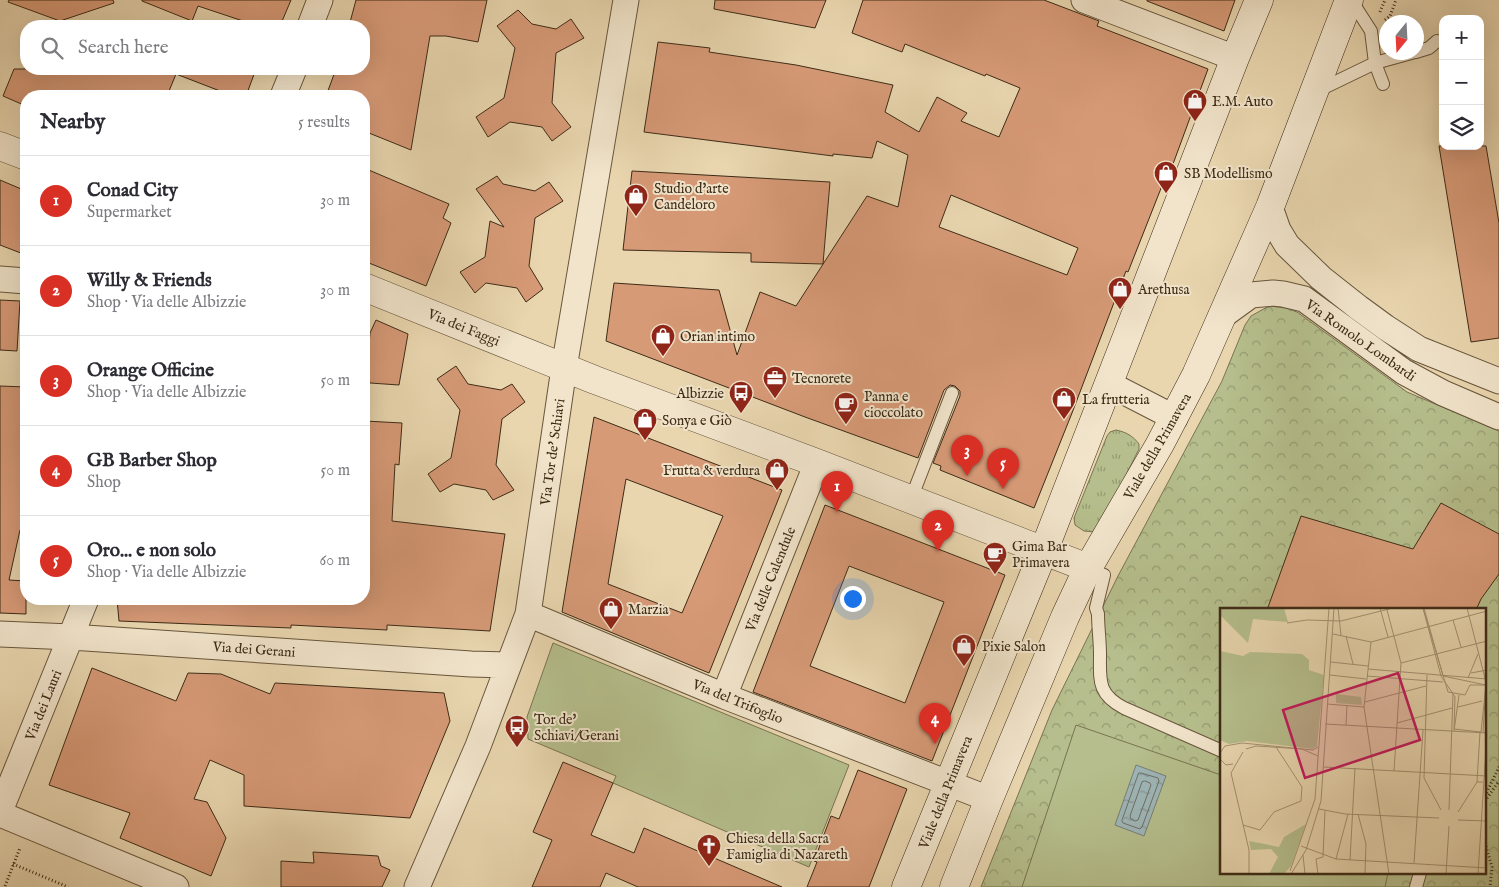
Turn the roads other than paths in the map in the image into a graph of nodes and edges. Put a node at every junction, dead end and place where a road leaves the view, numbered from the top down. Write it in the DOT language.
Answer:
graph roads {
  1 [pos="320,0"];
  2 [pos="626,0"];
  3 [pos="1084,0"];
  4 [pos="1259,0"];
  5 [pos="1350,0"];
  6 [pos="312,20"];
  7 [pos="1437,41"];
  8 [pos="1424,50"];
  9 [pos="1235,58"];
  10 [pos="1386,60"];
  11 [pos="1375,63"];
  12 [pos="292,75"];
  13 [pos="1383,84"];
  14 [pos="285,90"];
  15 [pos="1313,93"];
  16 [pos="0,146"];
  17 [pos="20,154"];
  18 [pos="1270,207"];
  19 [pos="0,279"];
  20 [pos="20,281"];
  21 [pos="370,289"];
  22 [pos="1222,316"];
  23 [pos="564,368"];
  24 [pos="1499,381"];
  25 [pos="1108,384"];
  26 [pos="952,393"];
  27 [pos="1499,417"];
  28 [pos="1175,418"];
  29 [pos="817,463"];
  30 [pos="911,500"];
  31 [pos="1044,550"];
  32 [pos="1088,568"];
  33 [pos="84,605"];
  34 [pos="528,614"];
  35 [pos="0,634"];
  36 [pos="71,637"];
  37 [pos="508,665"];
  38 [pos="724,696"];
  39 [pos="1220,750"];
  40 [pos="948,784"];
  41 [pos="989,799"];
  42 [pos="0,812"];
  43 [pos="1420,874"];
  44 [pos="176,887"];
  45 [pos="417,887"];
  46 [pos="906,887"];
  47 [pos="954,887"];
  48 [pos="1416,887"];
  1 -- 6 [label="street"];
  2 -- 23 [label="street, Via Tor de' Schiavi"];
  3 -- 9 [label="street"];
  4 -- 9 [label="main road, Viale della Primavera"];
  5 -- 11 [label="lane"];
  5 -- 15 [label="main road, Viale della Primavera"];
  7 -- 8 [label="lane"];
  9 -- 25 [label="main road, Viale della Primavera"];
  10 -- 11 [label="lane"];
  11 -- 13 [label="lane"];
  11 -- 15 [label="lane"];
  12 -- 14 [label="street"];
  15 -- 18 [label="main road, Viale della Primavera"];
  16 -- 17 [label="main road"];
  18 -- 22 [label="main road, Viale della Primavera"];
  18 -- 24 [label="street, Via Romolo Lombardi"];
  19 -- 20 [label="street"];
  21 -- 23 [label="main road, Via dei Faggi"];
  22 -- 27 [label="street, Via Romolo Lombardi"];
  22 -- 28 [label="main road, Viale della Primavera"];
  23 -- 29 [label="main road, Via dei Faggi"];
  23 -- 34 [label="street, Via Tor de' Schiavi"];
  25 -- 28 [label="street"];
  25 -- 31 [label="main road, Viale della Primavera"];
  26 -- 30 [label="lane"];
  28 -- 32 [label="main road, Viale della Primavera"];
  29 -- 30 [label="main road, Via dei Faggi"];
  29 -- 38 [label="street, Via delle Calendule"];
  30 -- 31 [label="main road, Via dei Faggi"];
  31 -- 32 [label="main road, Via dei Faggi"];
  31 -- 40 [label="main road, Viale della Primavera"];
  32 -- 39 [label="lane"];
  32 -- 41 [label="main road, Viale della Primavera"];
  33 -- 36 [label="street, Via dei Lauri"];
  34 -- 37 [label="street, Via Tor de' Schiavi"];
  34 -- 38 [label="street, Via del Trifoglio"];
  35 -- 36 [label="street, Via dei Gerani"];
  36 -- 37 [label="street, Via dei Gerani"];
  36 -- 42 [label="street, Via dei Lauri"];
  37 -- 45 [label="street, Via Tor de' Schiavi"];
  38 -- 40 [label="street, Via del Trifoglio"];
  40 -- 41 [label="street, Via del Trifoglio"];
  40 -- 46 [label="main road, Viale della Primavera"];
  41 -- 47 [label="main road, Viale della Primavera"];
  42 -- 44 [label="street"];
  43 -- 48 [label="lane"];
}
